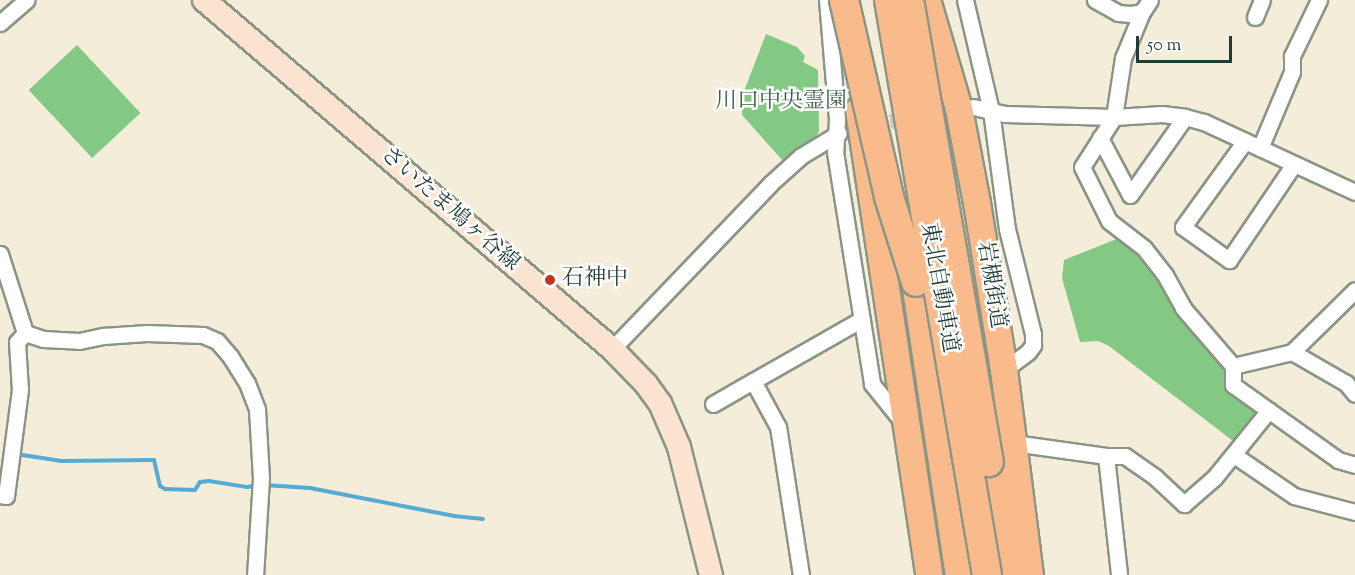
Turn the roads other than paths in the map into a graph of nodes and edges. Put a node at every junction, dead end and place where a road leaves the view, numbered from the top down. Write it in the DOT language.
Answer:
graph roads {
  1 [pos="26,0"];
  2 [pos="204,0"];
  3 [pos="827,0"];
  4 [pos="844,0"];
  5 [pos="852,0"];
  6 [pos="870,0"];
  7 [pos="889,0"];
  8 [pos="909,0"];
  9 [pos="926,0"];
  10 [pos="965,0"];
  11 [pos="1095,0"];
  12 [pos="1262,0"];
  13 [pos="1319,0"];
  14 [pos="1146,6"];
  15 [pos="1255,17"];
  16 [pos="0,23"];
  17 [pos="973,107"];
  18 [pos="992,111"];
  19 [pos="1114,117"];
  20 [pos="1185,117"];
  21 [pos="839,133"];
  22 [pos="1100,138"];
  23 [pos="1245,141"];
  24 [pos="1260,148"];
  25 [pos="1294,164"];
  26 [pos="1355,192"];
  27 [pos="0,254"];
  28 [pos="916,282"];
  29 [pos="1355,290"];
  30 [pos="862,320"];
  31 [pos="25,333"];
  32 [pos="612,349"];
  33 [pos="1292,352"];
  34 [pos="1233,366"];
  35 [pos="1004,370"];
  36 [pos="753,381"];
  37 [pos="1355,394"];
  38 [pos="713,404"];
  39 [pos="1269,410"];
  40 [pos="907,429"];
  41 [pos="1014,442"];
  42 [pos="1234,455"];
  43 [pos="1106,456"];
  44 [pos="989,462"];
  45 [pos="1355,465"];
  46 [pos="0,495"];
  47 [pos="1355,512"];
  48 [pos="255,575"];
  49 [pos="711,575"];
  50 [pos="801,575"];
  51 [pos="930,575"];
  52 [pos="960,575"];
  53 [pos="987,575"];
  54 [pos="1004,575"];
  55 [pos="1030,575"];
  56 [pos="1117,575"];
  1 -- 16 [label="street"];
  2 -- 32 [label="main road, さいたま鳩ヶ谷線"];
  3 -- 21 [label="street"];
  4 -- 28 [label="highway, bridge"];
  5 -- 40 [label="highway"];
  6 -- 28 [label="highway, 東北自動車道, bridge"];
  7 -- 53 [label="highway, 東北自動車道, bridge"];
  8 -- 44 [label="highway, bridge"];
  9 -- 35 [label="highway, 岩槻街道"];
  9 -- 44 [label="highway, bridge"];
  10 -- 18 [label="street"];
  11 -- 14 [label="street"];
  12 -- 15 [label="street"];
  13 -- 24 [label="street"];
  14 -- 19 [label="street"];
  17 -- 18 [label="street"];
  18 -- 19 [label="street"];
  18 -- 35 [label="street"];
  19 -- 20 [label="street"];
  19 -- 22 [label="street"];
  20 -- 22 [label="street"];
  20 -- 23 [label="street"];
  21 -- 30 [label="street"];
  21 -- 32 [label="street"];
  22 -- 34 [label="street"];
  23 -- 24 [label="street"];
  23 -- 25 [label="street"];
  24 -- 25 [label="street"];
  25 -- 26 [label="street"];
  27 -- 31 [label="street"];
  28 -- 52 [label="highway, 東北自動車道"];
  29 -- 33 [label="street"];
  30 -- 36 [label="street"];
  30 -- 40 [label="street"];
  31 -- 46 [label="street"];
  31 -- 48 [label="street"];
  32 -- 49 [label="main road, さいたま鳩ヶ谷線"];
  33 -- 34 [label="street"];
  33 -- 37 [label="street"];
  34 -- 39 [label="street"];
  35 -- 41 [label="highway, 岩槻街道"];
  36 -- 38 [label="street"];
  36 -- 50 [label="street"];
  39 -- 42 [label="street"];
  39 -- 45 [label="street"];
  40 -- 51 [label="highway"];
  41 -- 43 [label="street"];
  41 -- 55 [label="highway, 岩槻街道"];
  42 -- 43 [label="street"];
  42 -- 47 [label="street"];
  43 -- 56 [label="street"];
  44 -- 54 [label="highway"];
}
